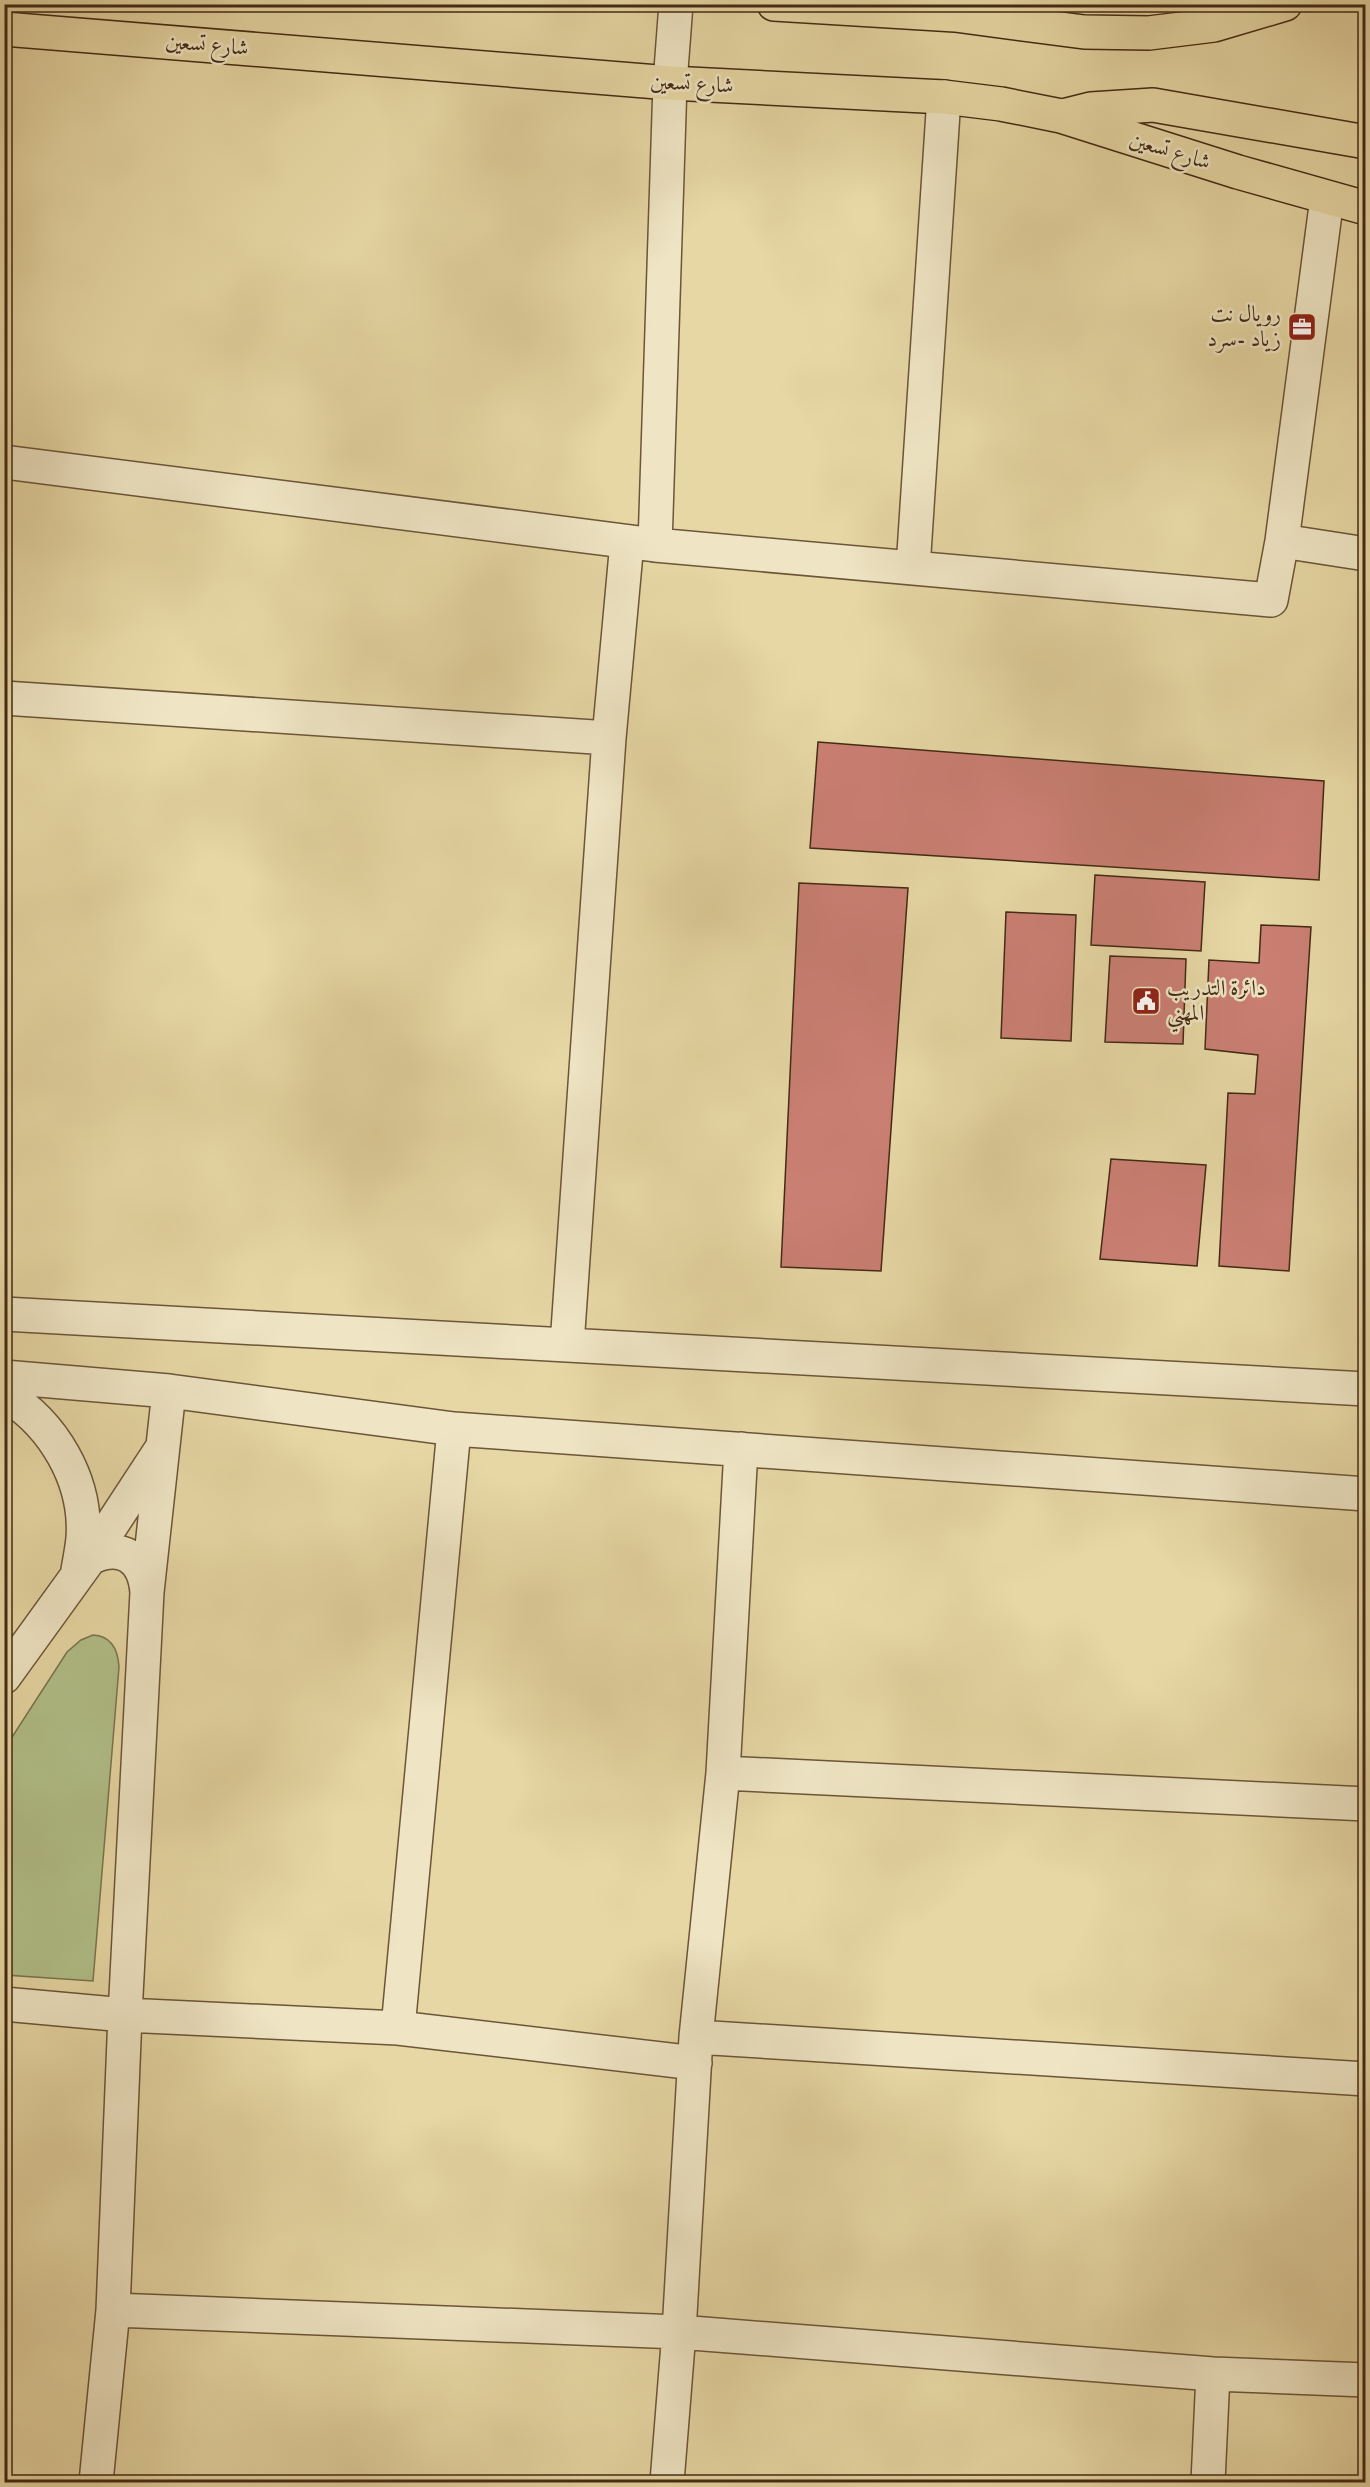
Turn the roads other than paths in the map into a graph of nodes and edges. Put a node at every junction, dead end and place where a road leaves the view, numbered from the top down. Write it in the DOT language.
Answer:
graph roads {
  1 [pos="676,4"];
  2 [pos="774,4"];
  3 [pos="1001,4"];
  4 [pos="1285,4"];
  5 [pos="955,15"];
  6 [pos="4,29"];
  7 [pos="670,83"];
  8 [pos="944,98"];
  9 [pos="1061,116"];
  10 [pos="1365,142"];
  11 [pos="1327,198"];
  12 [pos="1365,208"];
  13 [pos="4,462"];
  14 [pos="1282,541"];
  15 [pos="641,544"];
  16 [pos="1365,554"];
  17 [pos="913,568"];
  18 [pos="4,698"];
  19 [pos="609,738"];
  20 [pos="4,1314"];
  21 [pos="567,1345"];
  22 [pos="4,1377"];
  23 [pos="1365,1389"];
  24 [pos="169,1390"];
  25 [pos="4,1394"];
  26 [pos="453,1429"];
  27 [pos="164,1445"];
  28 [pos="741,1449"];
  29 [pos="1365,1494"];
  30 [pos="84,1566"];
  31 [pos="147,1592"];
  32 [pos="4,1677"];
  33 [pos="723,1773"];
  34 [pos="1365,1804"];
  35 [pos="4,2004"];
  36 [pos="125,2015"];
  37 [pos="398,2028"];
  38 [pos="695,2050"];
  39 [pos="1365,2079"];
  40 [pos="113,2310"];
  41 [pos="679,2332"];
  42 [pos="1213,2374"];
  43 [pos="1365,2380"];
  44 [pos="96,2482"];
  45 [pos="667,2482"];
  46 [pos="1208,2482"];
  1 -- 7 [label="street"];
  2 -- 5 [label="main road"];
  3 -- 5 [label="main road"];
  4 -- 5 [label="main road"];
  6 -- 7 [label="main road, شارع تسعين"];
  7 -- 8 [label="main road, شارع تسعين"];
  7 -- 15 [label="street"];
  8 -- 9 [label="main road, شارع تسعين"];
  8 -- 17 [label="street"];
  9 -- 10 [label="main road"];
  9 -- 11 [label="main road, شارع تسعين"];
  11 -- 12 [label="main road, شارع تسعين"];
  11 -- 14 [label="street"];
  13 -- 15 [label="street"];
  14 -- 16 [label="street"];
  14 -- 17 [label="street"];
  15 -- 17 [label="street"];
  15 -- 19 [label="street"];
  18 -- 19 [label="street"];
  19 -- 21 [label="street"];
  20 -- 21 [label="street"];
  21 -- 23 [label="street"];
  22 -- 24 [label="street"];
  24 -- 26 [label="street"];
  24 -- 27 [label="street"];
  25 -- 30 [label="street"];
  26 -- 28 [label="street"];
  26 -- 37 [label="street"];
  27 -- 30 [label="street"];
  27 -- 31 [label="street"];
  28 -- 29 [label="street"];
  28 -- 33 [label="street"];
  30 -- 31 [label="street"];
  30 -- 32 [label="street"];
  31 -- 36 [label="street"];
  33 -- 34 [label="street"];
  33 -- 38 [label="street"];
  35 -- 36 [label="street"];
  36 -- 37 [label="street"];
  36 -- 40 [label="street"];
  37 -- 38 [label="street"];
  38 -- 39 [label="street"];
  38 -- 41 [label="street"];
  40 -- 41 [label="street"];
  40 -- 44 [label="street"];
  41 -- 42 [label="street"];
  41 -- 45 [label="street"];
  42 -- 43 [label="street"];
  42 -- 46 [label="street"];
}
